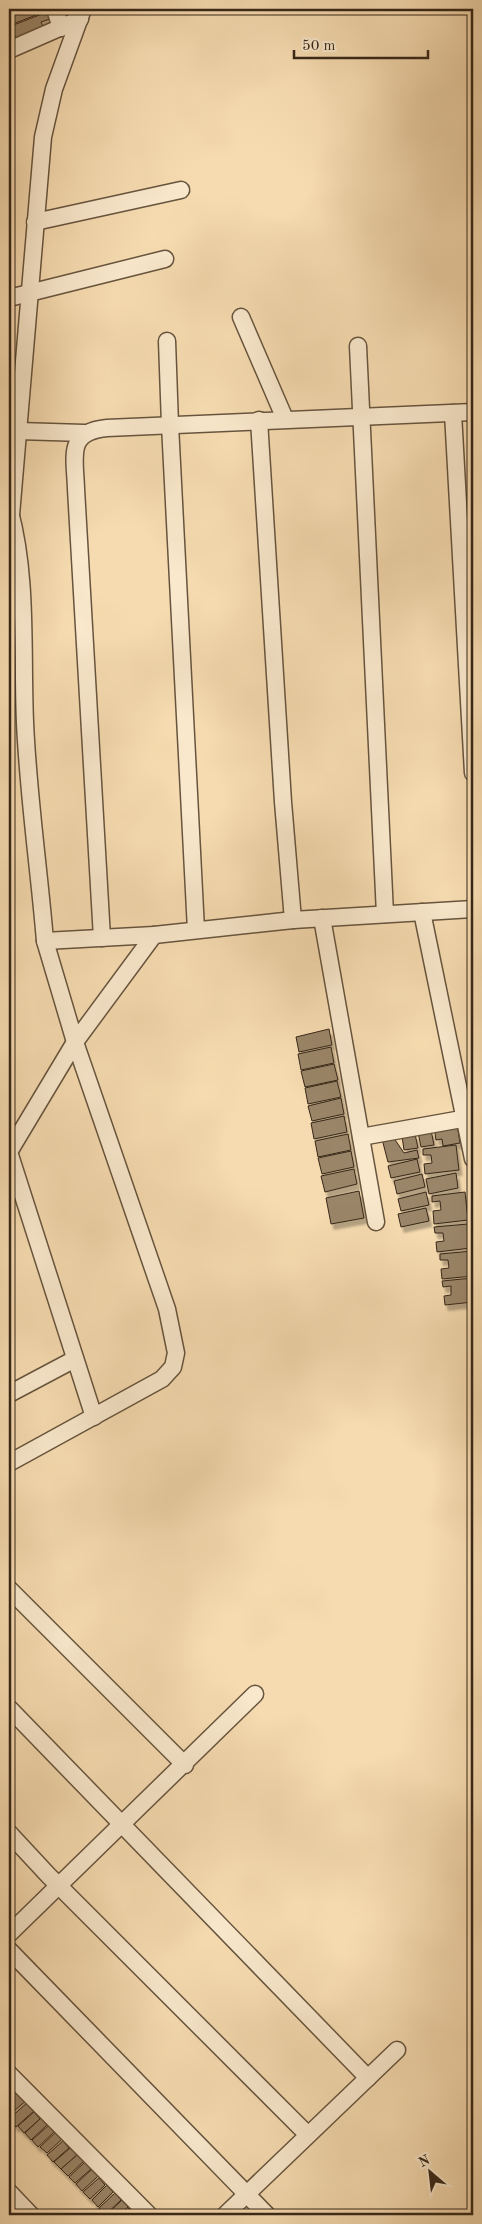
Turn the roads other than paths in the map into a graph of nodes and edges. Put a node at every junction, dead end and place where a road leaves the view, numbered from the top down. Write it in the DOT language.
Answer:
graph roads {
  1 [pos="55,9"];
  2 [pos="81,14"];
  3 [pos="61,28"];
  4 [pos="9,50"];
  5 [pos="181,190"];
  6 [pos="35,222"];
  7 [pos="165,259"];
  8 [pos="30,293"];
  9 [pos="9,298"];
  10 [pos="241,318"];
  11 [pos="167,341"];
  12 [pos="358,346"];
  13 [pos="473,412"];
  14 [pos="452,413"];
  15 [pos="362,416"];
  16 [pos="285,419"];
  17 [pos="260,420"];
  18 [pos="170,426"];
  19 [pos="18,432"];
  20 [pos="84,433"];
  21 [pos="10,511"];
  22 [pos="473,773"];
  23 [pos="473,909"];
  24 [pos="422,912"];
  25 [pos="385,914"];
  26 [pos="322,918"];
  27 [pos="293,920"];
  28 [pos="196,930"];
  29 [pos="154,935"];
  30 [pos="102,938"];
  31 [pos="46,941"];
  32 [pos="75,1042"];
  33 [pos="470,1117"];
  34 [pos="361,1138"];
  35 [pos="9,1152"];
  36 [pos="473,1159"];
  37 [pos="376,1222"];
  38 [pos="76,1359"];
  39 [pos="9,1394"];
  40 [pos="94,1418"];
  41 [pos="9,1463"];
  42 [pos="9,1589"];
  43 [pos="255,1694"];
  44 [pos="9,1708"];
  45 [pos="185,1765"];
  46 [pos="121,1824"];
  47 [pos="9,1833"];
  48 [pos="60,1887"];
  49 [pos="9,1934"];
  50 [pos="9,1950"];
  51 [pos="397,2050"];
  52 [pos="9,2074"];
  53 [pos="368,2078"];
  54 [pos="308,2136"];
  55 [pos="9,2192"];
  56 [pos="247,2194"];
  57 [pos="31,2215"];
  58 [pos="149,2215"];
  59 [pos="225,2215"];
  60 [pos="267,2215"];
  1 -- 3 [label="street"];
  2 -- 3 [label="street"];
  2 -- 6 [label="street"];
  3 -- 4 [label="street"];
  5 -- 6 [label="street"];
  6 -- 8 [label="street"];
  7 -- 8 [label="street"];
  8 -- 9 [label="street"];
  8 -- 19 [label="street"];
  10 -- 16 [label="street"];
  11 -- 18 [label="street"];
  12 -- 15 [label="street"];
  13 -- 14 [label="street"];
  14 -- 15 [label="street"];
  14 -- 22 [label="street"];
  15 -- 16 [label="street"];
  15 -- 25 [label="street"];
  16 -- 17 [label="street"];
  17 -- 18 [label="street"];
  17 -- 27 [label="street"];
  18 -- 20 [label="street"];
  18 -- 28 [label="street"];
  19 -- 20 [label="street"];
  19 -- 21 [label="street"];
  20 -- 30 [label="street"];
  21 -- 31 [label="street"];
  23 -- 24 [label="street"];
  24 -- 25 [label="street"];
  24 -- 33 [label="street"];
  25 -- 26 [label="street"];
  26 -- 27 [label="street"];
  26 -- 34 [label="street"];
  27 -- 28 [label="street"];
  28 -- 29 [label="street"];
  29 -- 30 [label="street"];
  29 -- 32 [label="street"];
  30 -- 31 [label="street"];
  31 -- 32 [label="street"];
  32 -- 35 [label="street"];
  32 -- 40 [label="street"];
  33 -- 34 [label="street"];
  33 -- 36 [label="street"];
  34 -- 37 [label="street"];
  35 -- 38 [label="street"];
  38 -- 39 [label="street"];
  38 -- 40 [label="street"];
  40 -- 41 [label="street"];
  42 -- 45 [label="street"];
  43 -- 45 [label="street"];
  44 -- 46 [label="street"];
  45 -- 46 [label="street"];
  46 -- 48 [label="street"];
  46 -- 53 [label="street"];
  47 -- 48 [label="street"];
  48 -- 49 [label="street"];
  48 -- 54 [label="street"];
  50 -- 56 [label="street"];
  51 -- 53 [label="street"];
  52 -- 58 [label="street"];
  53 -- 54 [label="street"];
  54 -- 56 [label="street"];
  55 -- 57 [label="street"];
  56 -- 59 [label="street"];
  56 -- 60 [label="street"];
}
